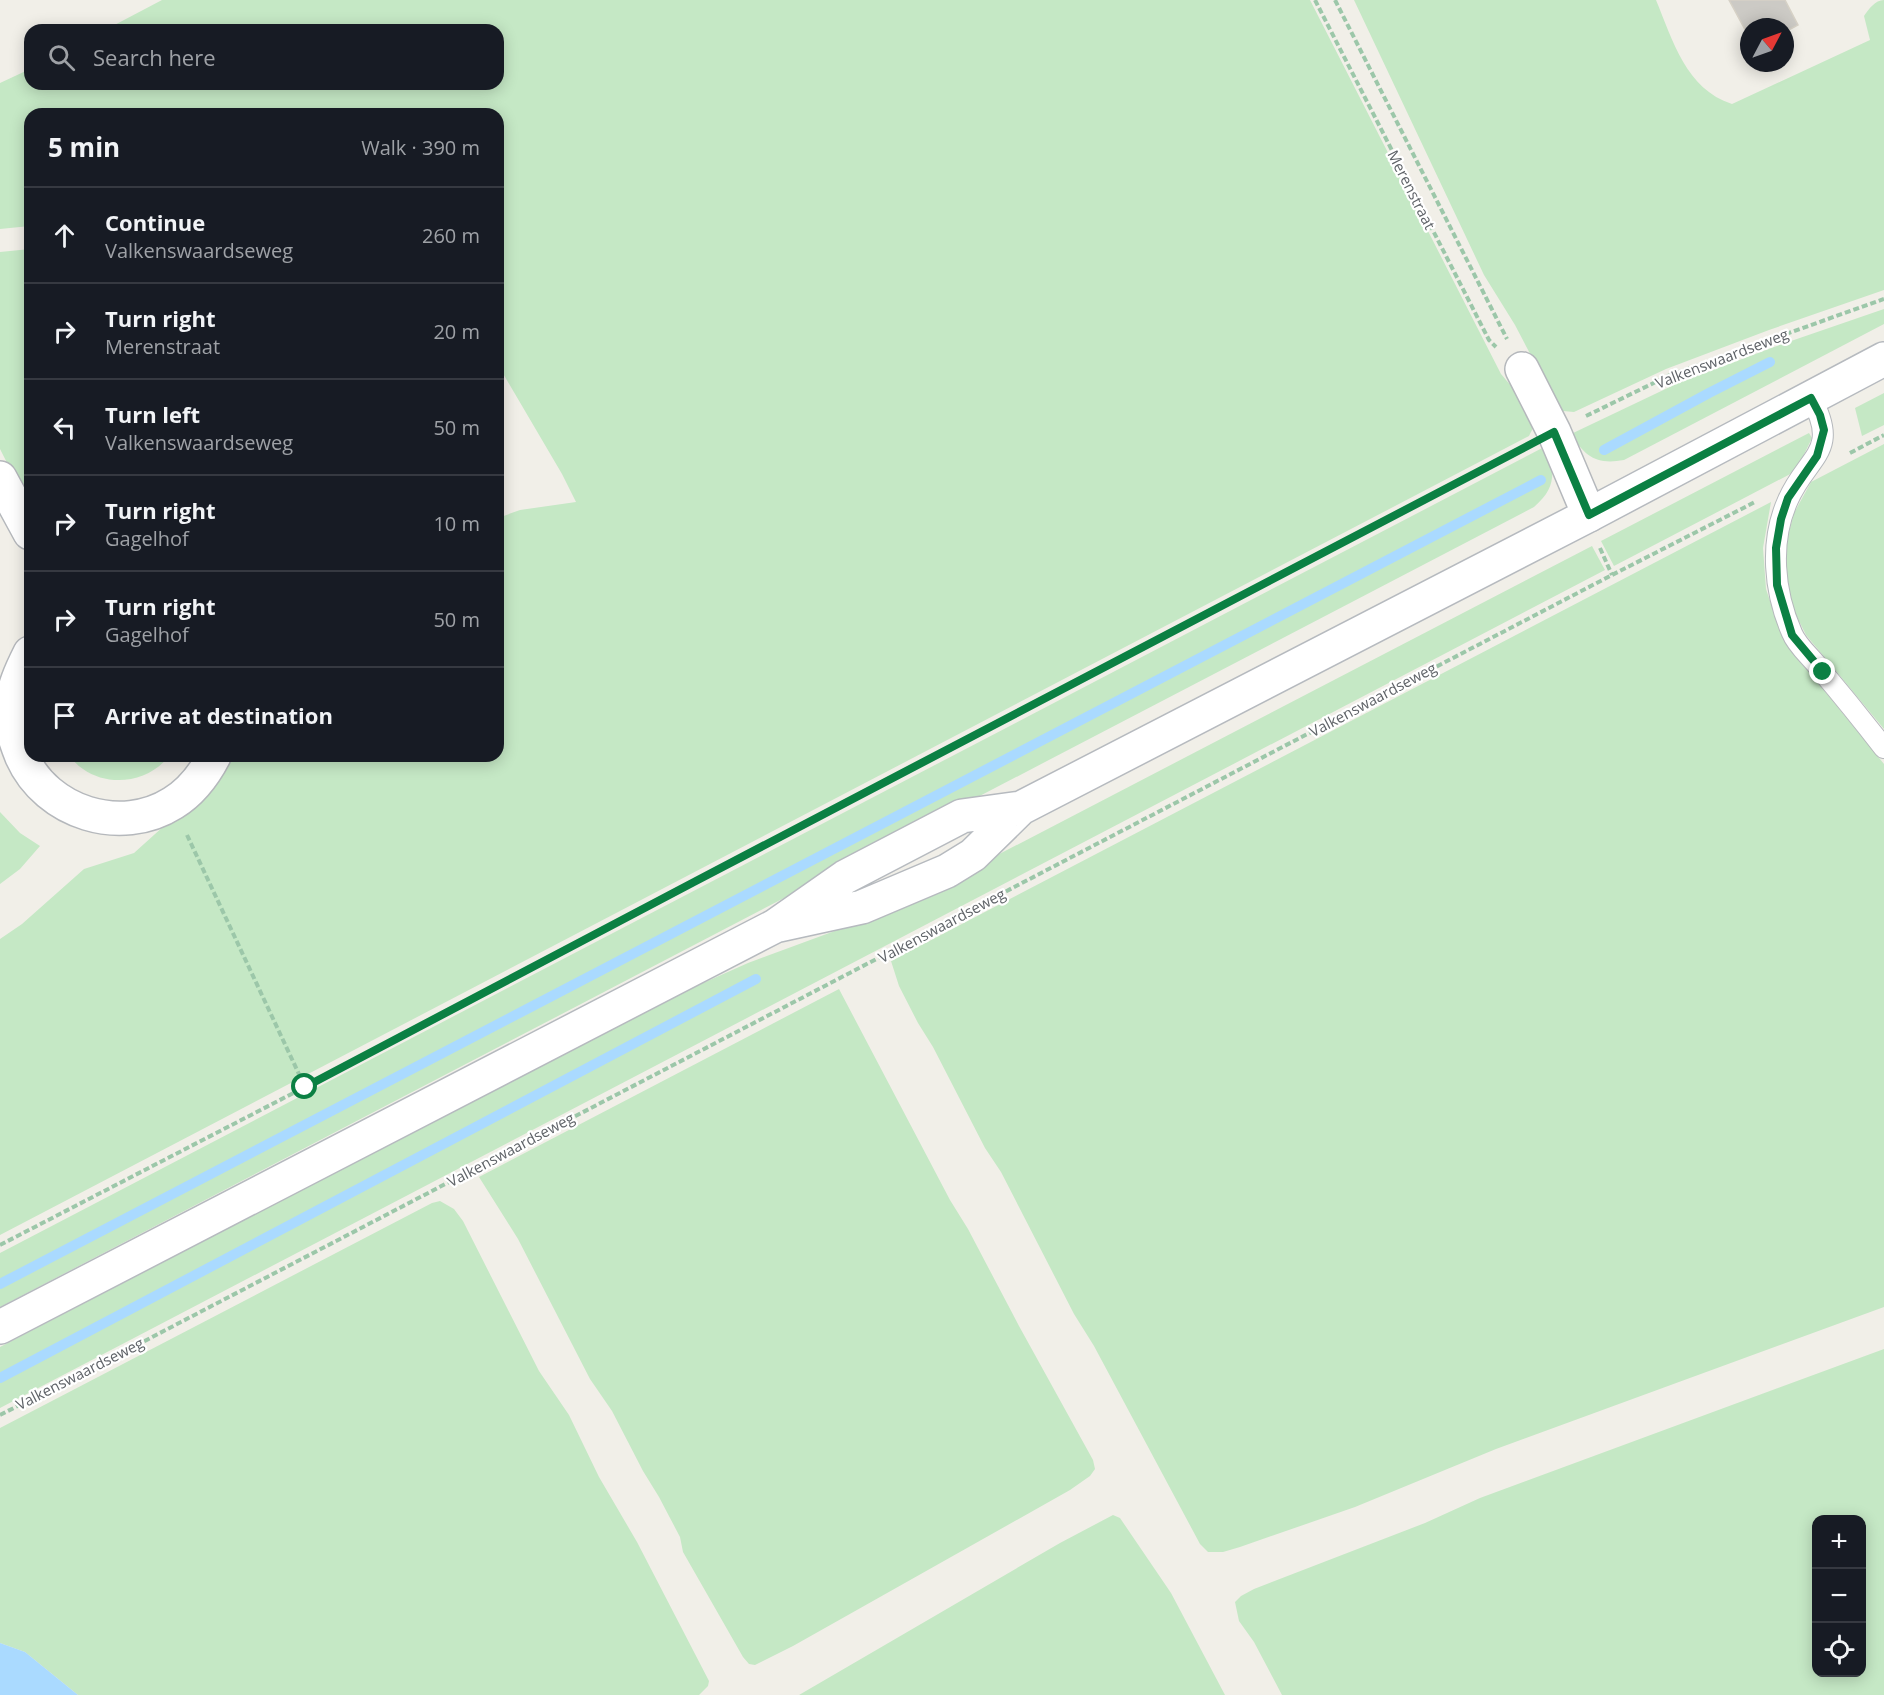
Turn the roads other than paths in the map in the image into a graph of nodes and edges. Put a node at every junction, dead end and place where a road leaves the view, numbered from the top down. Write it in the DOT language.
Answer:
graph roads {
  1 [pos="1884,359"];
  2 [pos="1522,369"];
  3 [pos="1811,398"];
  4 [pos="0,478"];
  5 [pos="1589,515"];
  6 [pos="24,522"];
  7 [pos="24,665"];
  8 [pos="1884,748"];
  9 [pos="24,761"];
  10 [pos="24,762"];
  11 [pos="210,762"];
  12 [pos="0,1327"];
  1 -- 3 [label="main road"];
  2 -- 5 [label="main road"];
  3 -- 5 [label="main road"];
  3 -- 8 [label="lane"];
  4 -- 6 [label="main road"];
  5 -- 12 [label="main road"];
  7 -- 9 [label="main road"];
  10 -- 11 [label="main road"];
}
